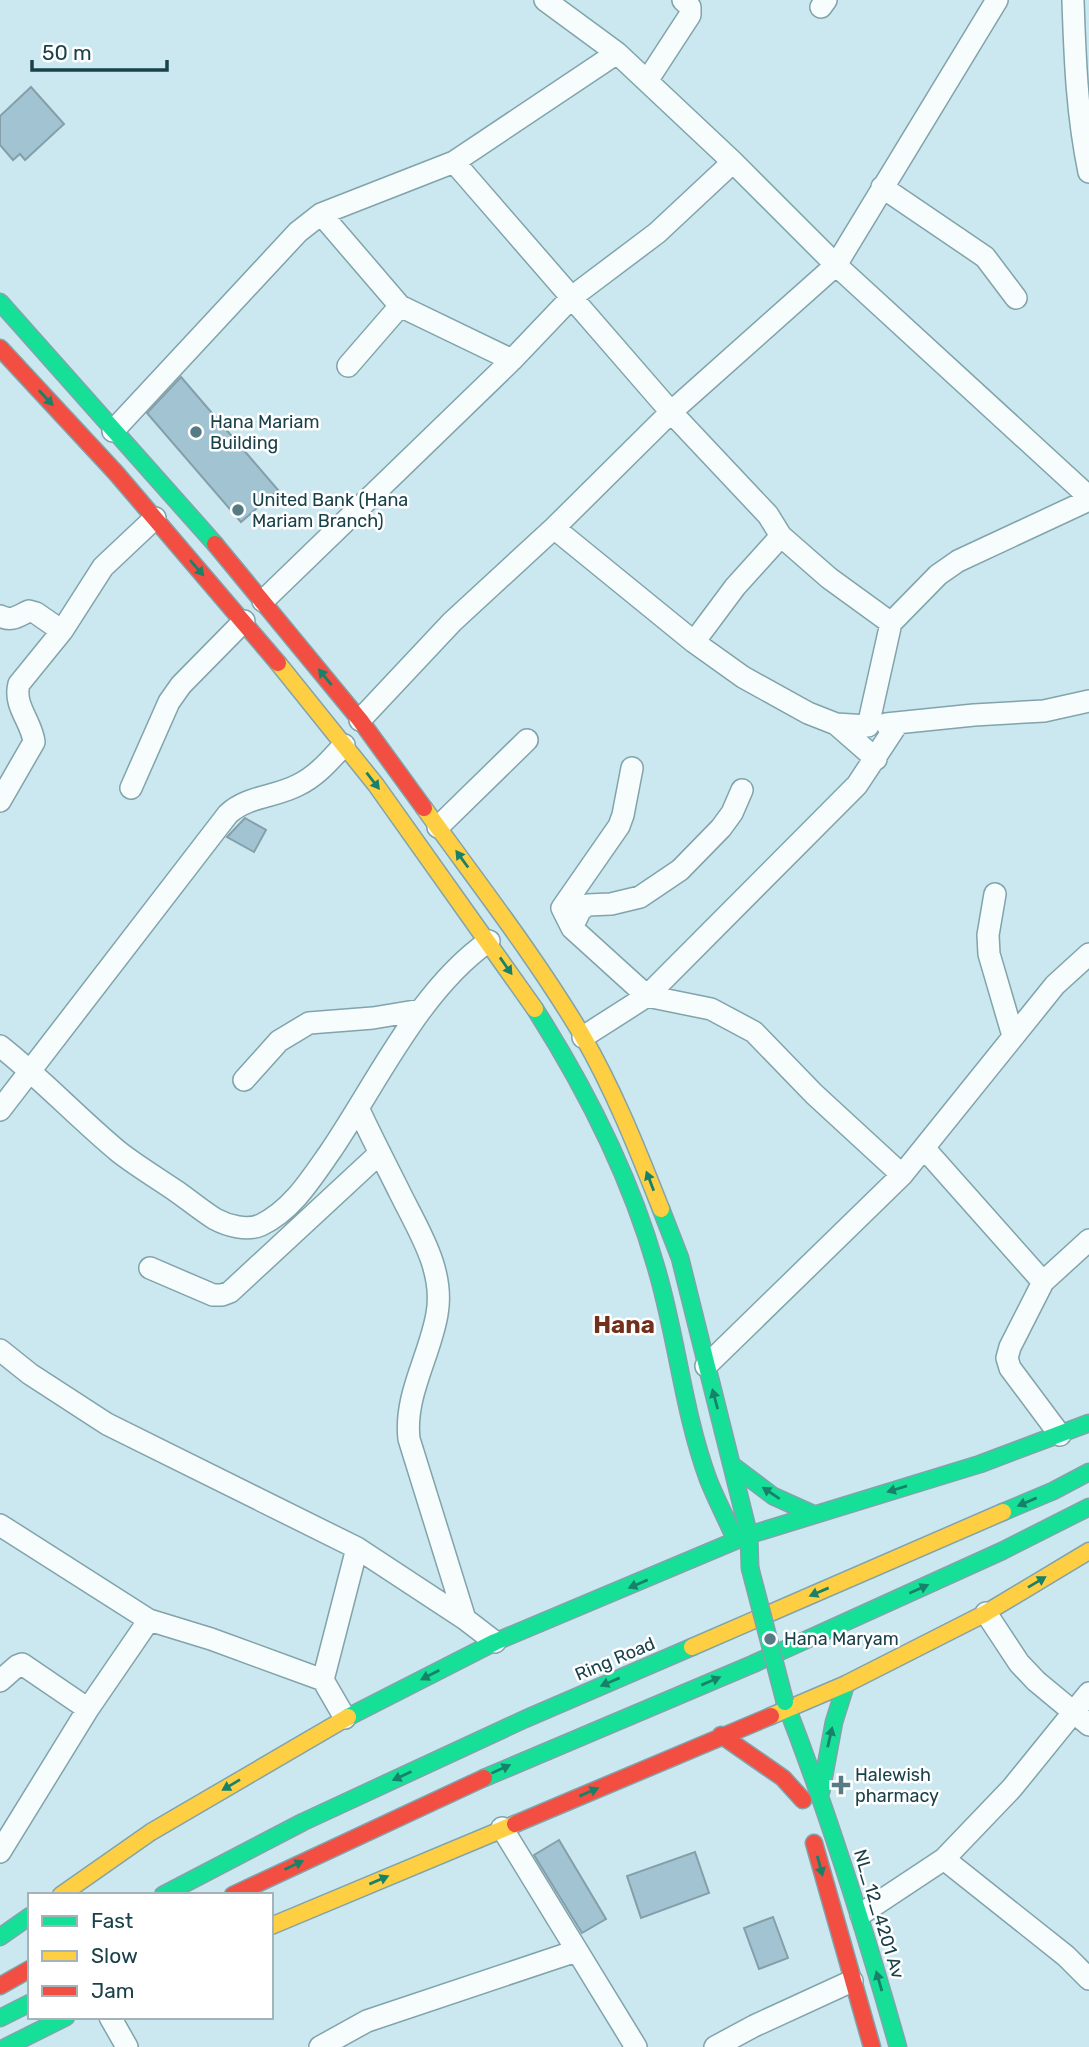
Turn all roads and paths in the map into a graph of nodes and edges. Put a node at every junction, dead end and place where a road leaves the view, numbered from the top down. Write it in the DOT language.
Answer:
graph roads {
  1 [pos="545,0"];
  2 [pos="683,0"];
  3 [pos="997,0"];
  4 [pos="1073,0"];
  5 [pos="1089,5"];
  6 [pos="617,53"];
  7 [pos="647,81"];
  8 [pos="454,162"];
  9 [pos="733,162"];
  10 [pos="1089,173"];
  11 [pos="882,187"];
  12 [pos="321,214"];
  13 [pos="836,265"];
  14 [pos="572,297"];
  15 [pos="1016,299"];
  16 [pos="400,306"];
  17 [pos="2,309"];
  18 [pos="0,348"];
  19 [pos="512,360"];
  20 [pos="348,366"];
  21 [pos="671,412"];
  22 [pos="113,431"];
  23 [pos="1089,499"];
  24 [pos="155,518"];
  25 [pos="554,528"];
  26 [pos="781,536"];
  27 [pos="263,601"];
  28 [pos="0,616"];
  29 [pos="244,621"];
  30 [pos="891,623"];
  31 [pos="62,631"];
  32 [pos="694,642"];
  33 [pos="1089,701"];
  34 [pos="360,720"];
  35 [pos="898,723"];
  36 [pos="836,724"];
  37 [pos="868,726"];
  38 [pos="527,740"];
  39 [pos="344,745"];
  40 [pos="876,760"];
  41 [pos="632,768"];
  42 [pos="131,788"];
  43 [pos="742,790"];
  44 [pos="0,801"];
  45 [pos="438,827"];
  46 [pos="478,880"];
  47 [pos="995,894"];
  48 [pos="457,897"];
  49 [pos="572,928"];
  50 [pos="489,941"];
  51 [pos="1089,954"];
  52 [pos="647,996"];
  53 [pos="421,1010"];
  54 [pos="1013,1036"];
  55 [pos="583,1037"];
  56 [pos="0,1046"];
  57 [pos="32,1071"];
  58 [pos="244,1080"];
  59 [pos="0,1110"];
  60 [pos="359,1110"];
  61 [pos="924,1148"];
  62 [pos="380,1153"];
  63 [pos="902,1175"];
  64 [pos="1089,1240"];
  65 [pos="150,1268"];
  66 [pos="1043,1282"];
  67 [pos="0,1350"];
  68 [pos="706,1366"];
  69 [pos="1089,1423"];
  70 [pos="1060,1434"];
  71 [pos="732,1465"];
  72 [pos="1089,1472"];
  73 [pos="1089,1507"];
  74 [pos="813,1514"];
  75 [pos="0,1525"];
  76 [pos="742,1537"];
  77 [pos="357,1548"];
  78 [pos="1089,1551"];
  79 [pos="734,1562"];
  80 [pos="744,1613"];
  81 [pos="985,1614"];
  82 [pos="466,1619"];
  83 [pos="149,1620"];
  84 [pos="495,1642"];
  85 [pos="323,1680"];
  86 [pos="0,1681"];
  87 [pos="846,1684"];
  88 [pos="1089,1693"];
  89 [pos="774,1705"];
  90 [pos="88,1709"];
  91 [pos="345,1718"];
  92 [pos="1082,1718"];
  93 [pos="722,1735"];
  94 [pos="789,1764"];
  95 [pos="821,1792"];
  96 [pos="806,1812"];
  97 [pos="502,1828"];
  98 [pos="0,1852"];
  99 [pos="944,1859"];
  100 [pos="64,1893"];
  101 [pos="167,1893"];
  102 [pos="237,1893"];
  103 [pos="861,1914"];
  104 [pos="28,1917"];
  105 [pos="273,1925"];
  106 [pos="2,1933"];
  107 [pos="576,1951"];
  108 [pos="28,1970"];
  109 [pos="1089,1979"];
  110 [pos="852,1981"];
  111 [pos="0,1986"];
  112 [pos="28,2004"];
  113 [pos="0,2018"];
  114 [pos="62,2019"];
  115 [pos="111,2019"];
  116 [pos="6,2047"];
  117 [pos="127,2047"];
  118 [pos="320,2047"];
  119 [pos="636,2047"];
  120 [pos="715,2047"];
  121 [pos="872,2047"];
  122 [pos="898,2047"];
  1 -- 6 [label="street"];
  2 -- 7 [label="street"];
  3 -- 11 [label="street"];
  4 -- 5 [label="street"];
  4 -- 10 [label="street"];
  6 -- 7 [label="street"];
  6 -- 8 [label="street"];
  7 -- 9 [label="street"];
  8 -- 12 [label="street"];
  8 -- 14 [label="street"];
  9 -- 13 [label="street"];
  9 -- 14 [label="street"];
  11 -- 13 [label="street"];
  11 -- 15 [label="street"];
  12 -- 16 [label="street"];
  12 -- 22 [label="street"];
  13 -- 21 [label="street"];
  13 -- 23 [label="street"];
  14 -- 19 [label="street"];
  14 -- 21 [label="street"];
  16 -- 19 [label="street"];
  16 -- 20 [label="street"];
  17 -- 22 [label="main road"];
  18 -- 24 [label="main road, one-way"];
  19 -- 27 [label="street"];
  21 -- 25 [label="street"];
  21 -- 26 [label="street"];
  22 -- 27 [label="main road"];
  23 -- 30 [label="street"];
  24 -- 29 [label="main road, one-way"];
  24 -- 31 [label="street"];
  25 -- 32 [label="street"];
  25 -- 34 [label="street"];
  26 -- 30 [label="street"];
  26 -- 32 [label="street"];
  34 -- 27 [label="main road, one-way"];
  28 -- 31 [label="street"];
  29 -- 39 [label="main road"];
  29 -- 42 [label="street"];
  30 -- 37 [label="street"];
  31 -- 44 [label="street"];
  32 -- 36 [label="street"];
  33 -- 35 [label="street"];
  34 -- 45 [label="main road"];
  35 -- 37 [label="street"];
  35 -- 40 [label="street"];
  36 -- 37 [label="street"];
  36 -- 40 [label="street"];
  38 -- 45 [label="street"];
  39 -- 48 [label="main road, one-way"];
  39 -- 57 [label="street"];
  40 -- 52 [label="street"];
  41 -- 49 [label="street"];
  43 -- 49 [label="street"];
  46 -- 45 [label="main road, one-way"];
  46 -- 48 [label="main road"];
  46 -- 55 [label="main road"];
  47 -- 54 [label="street"];
  48 -- 50 [label="main road"];
  49 -- 52 [label="street"];
  50 -- 53 [label="street"];
  50 -- 76 [label="main road, one-way"];
  51 -- 54 [label="street"];
  52 -- 55 [label="street"];
  52 -- 63 [label="street"];
  53 -- 58 [label="street"];
  53 -- 60 [label="street"];
  54 -- 61 [label="street"];
  68 -- 55 [label="main road, one-way"];
  56 -- 57 [label="street"];
  57 -- 59 [label="street"];
  57 -- 60 [label="street"];
  60 -- 62 [label="street"];
  61 -- 63 [label="street"];
  61 -- 66 [label="street"];
  62 -- 65 [label="street"];
  62 -- 82 [label="street"];
  63 -- 68 [label="street"];
  64 -- 66 [label="street"];
  66 -- 70 [label="street"];
  67 -- 77 [label="street"];
  71 -- 68 [label="main road, one-way"];
  69 -- 70 [label="main road"];
  70 -- 74 [label="main road, one-way"];
  74 -- 71 [label="main road, one-way"];
  71 -- 76 [label="main road"];
  72 -- 101 [label="main road, Ring Road, one-way"];
  102 -- 73 [label="main road, one-way"];
  74 -- 76 [label="main road"];
  75 -- 83 [label="street"];
  76 -- 79 [label="main road"];
  76 -- 84 [label="main road, one-way"];
  76 -- 89 [label="main road, bridge"];
  77 -- 82 [label="street"];
  77 -- 85 [label="street"];
  81 -- 78 [label="main road, one-way"];
  80 -- 89 [label="main road"];
  81 -- 87 [label="main road"];
  81 -- 92 [label="street"];
  82 -- 84 [label="street"];
  83 -- 85 [label="street"];
  83 -- 90 [label="street"];
  84 -- 91 [label="main road, one-way"];
  85 -- 91 [label="street"];
  86 -- 90 [label="street"];
  87 -- 89 [label="main road"];
  95 -- 87 [label="main road, one-way"];
  88 -- 92 [label="street"];
  89 -- 93 [label="main road"];
  89 -- 95 [label="main road, NL_12_4201 Av"];
  90 -- 98 [label="street"];
  91 -- 100 [label="main road, one-way"];
  92 -- 99 [label="street"];
  93 -- 96 [label="main road"];
  97 -- 93 [label="main road, one-way"];
  94 -- 96 [label="main road"];
  95 -- 103 [label="main road, NL_12_4201 Av"];
  96 -- 110 [label="main road, one-way"];
  105 -- 97 [label="main road, one-way"];
  97 -- 107 [label="street"];
  99 -- 103 [label="street"];
  99 -- 109 [label="street"];
  122 -- 103 [label="main road, NL_12_4201 Av, one-way"];
  104 -- 106 [label="main road"];
  107 -- 118 [label="street"];
  107 -- 119 [label="street"];
  108 -- 111 [label="main road"];
  110 -- 120 [label="street"];
  110 -- 121 [label="main road"];
  112 -- 113 [label="main road"];
  114 -- 116 [label="main road"];
  115 -- 117 [label="street"];
}
